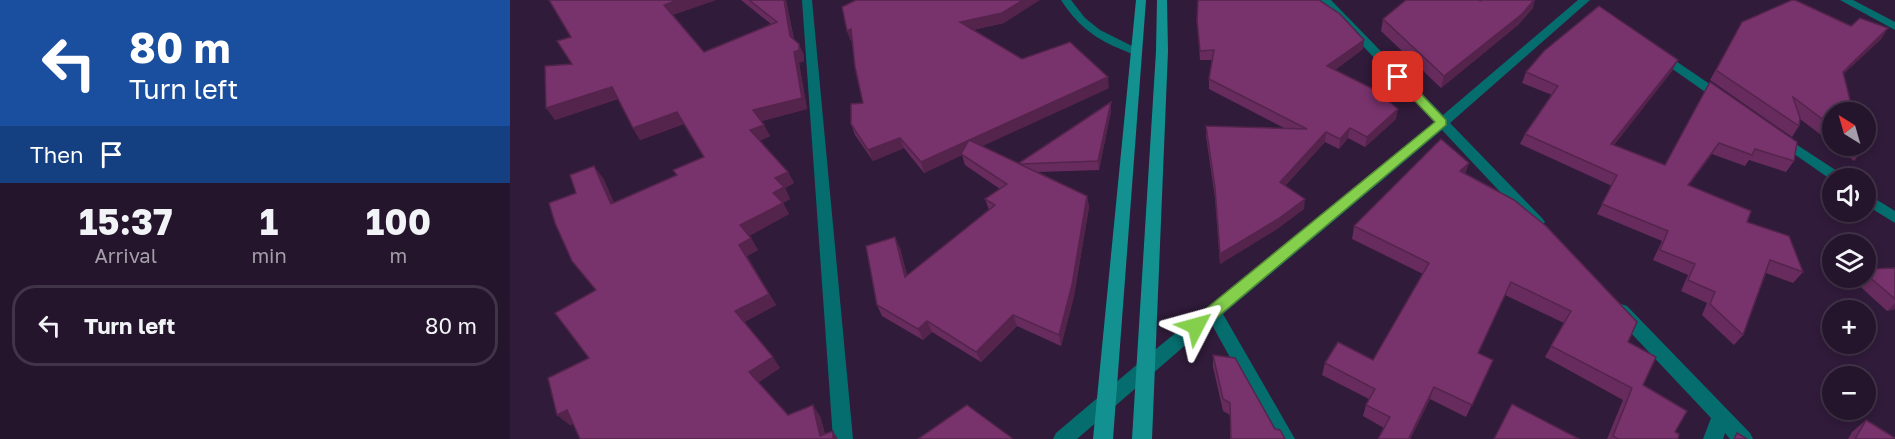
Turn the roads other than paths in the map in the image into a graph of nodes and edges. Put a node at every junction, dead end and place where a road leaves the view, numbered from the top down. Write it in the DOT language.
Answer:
graph roads {
  1 [pos="807,0"];
  2 [pos="1066,0"];
  3 [pos="1141,0"];
  4 [pos="1162,0"];
  5 [pos="1325,0"];
  6 [pos="1845,0"];
  7 [pos="1586,2"];
  8 [pos="1895,27"];
  9 [pos="1642,42"];
  10 [pos="1136,51"];
  11 [pos="1731,103"];
  12 [pos="1442,123"];
  13 [pos="1770,131"];
  14 [pos="1824,168"];
  15 [pos="1876,205"];
  16 [pos="1895,218"];
  17 [pos="1549,235"];
  18 [pos="1615,304"];
  19 [pos="1213,312"];
  20 [pos="1146,367"];
  21 [pos="1106,404"];
  22 [pos="1722,416"];
  23 [pos="843,439"];
  24 [pos="1063,439"];
  25 [pos="1103,439"];
  26 [pos="1142,439"];
  27 [pos="1285,439"];
  28 [pos="1713,439"];
  29 [pos="1743,439"];
  1 -- 23 [label="street"];
  2 -- 10 [label="street"];
  3 -- 10 [label="street"];
  4 -- 20 [label="street"];
  5 -- 12 [label="street"];
  6 -- 8 [label="street"];
  7 -- 12 [label="street"];
  9 -- 11 [label="street"];
  10 -- 21 [label="street"];
  12 -- 17 [label="street"];
  12 -- 19 [label="street"];
  13 -- 14 [label="street"];
  15 -- 16 [label="street"];
  18 -- 22 [label="street"];
  19 -- 20 [label="street"];
  19 -- 27 [label="street"];
  20 -- 21 [label="street"];
  20 -- 26 [label="street"];
  21 -- 24 [label="street"];
  21 -- 25 [label="street"];
  22 -- 28 [label="street"];
  22 -- 29 [label="street"];
}
